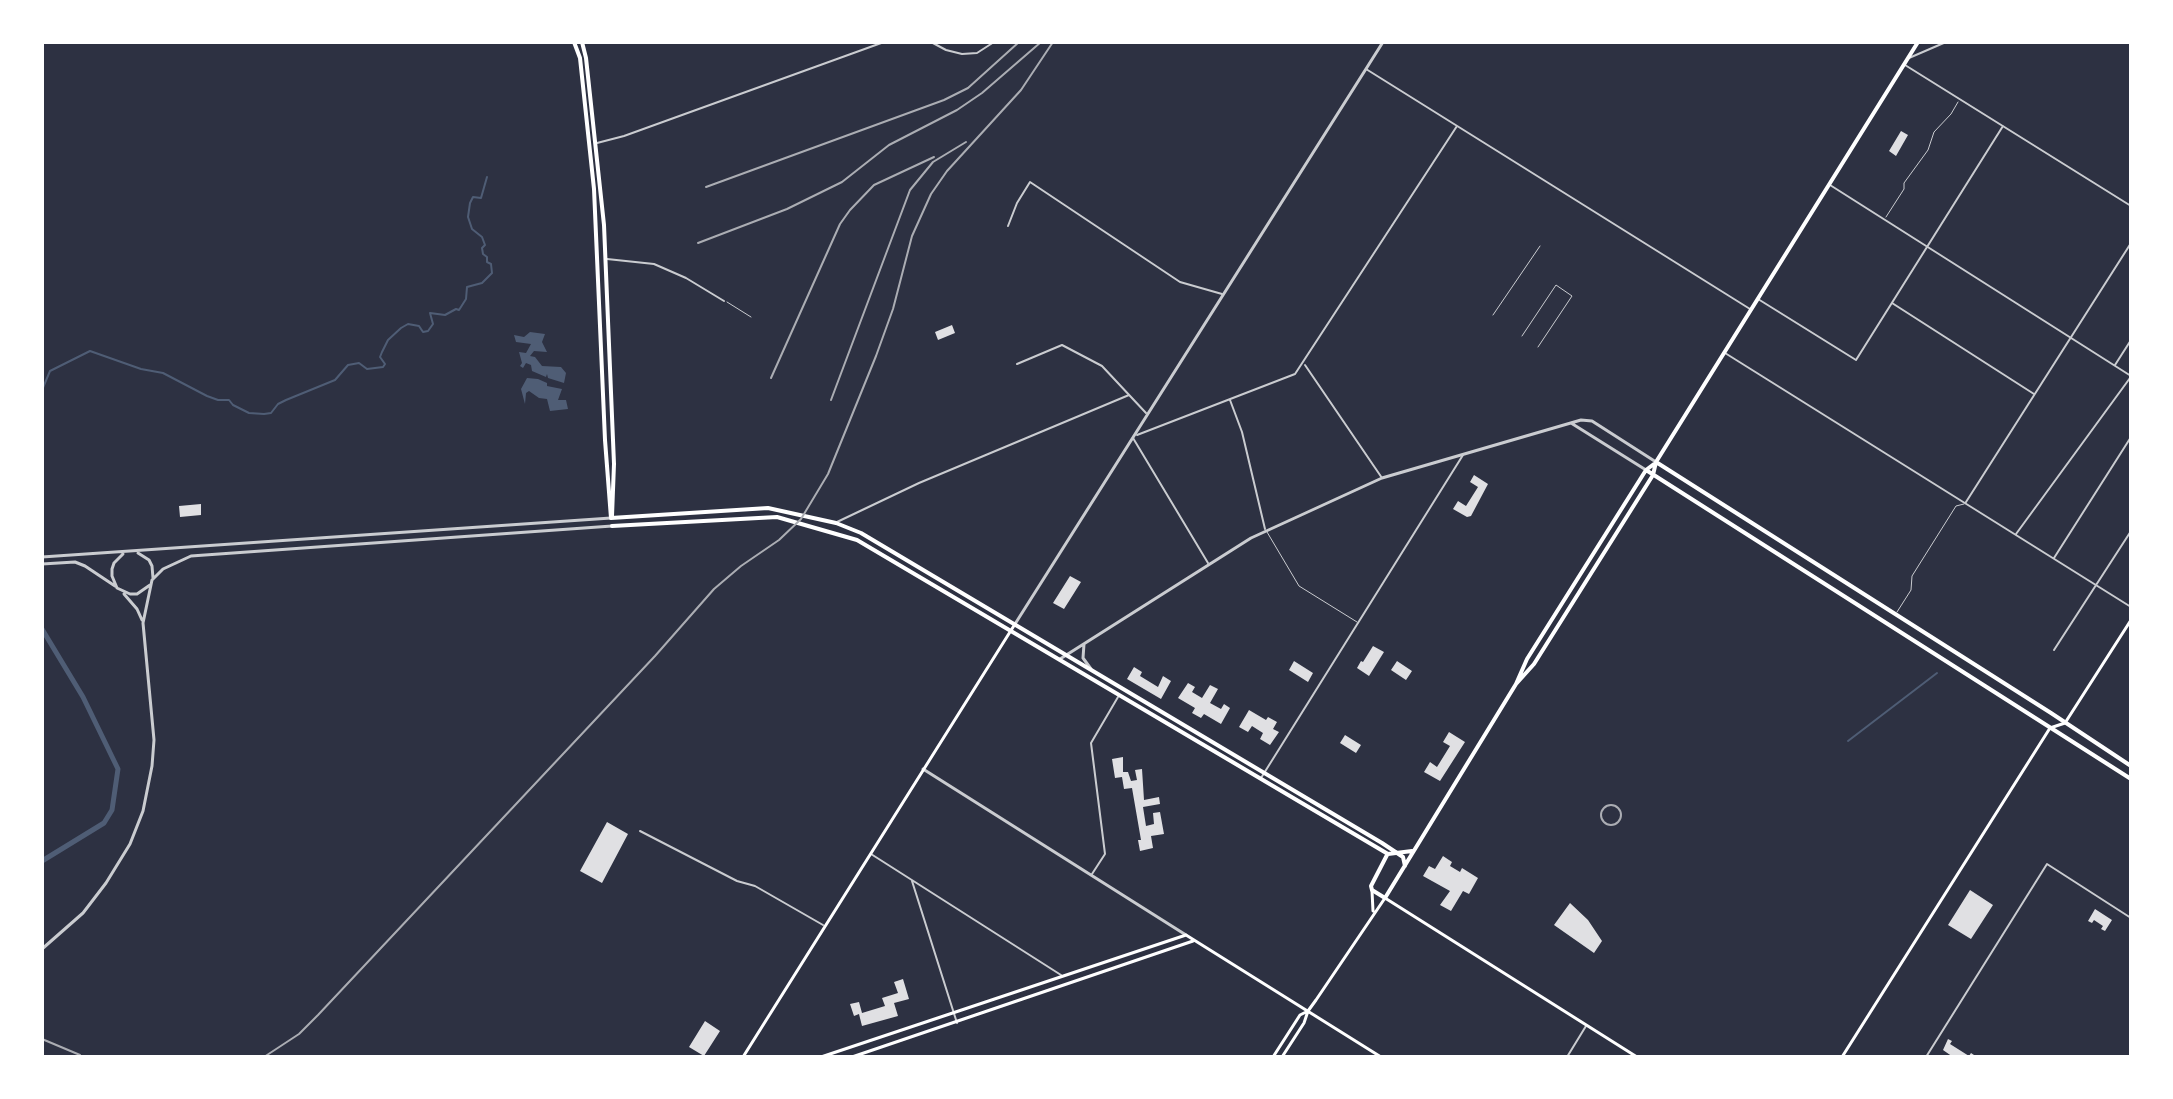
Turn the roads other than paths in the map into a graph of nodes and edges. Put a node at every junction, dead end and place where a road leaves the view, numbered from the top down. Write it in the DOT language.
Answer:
graph roads {
  1 [pos="574,42"];
  2 [pos="582,42"];
  3 [pos="884,42"];
  4 [pos="931,42"];
  5 [pos="994,42"];
  6 [pos="1383,42"];
  7 [pos="1918,42"];
  8 [pos="1946,42"];
  9 [pos="1908,59"];
  10 [pos="1904,65"];
  11 [pos="1366,69"];
  12 [pos="1960,99"];
  13 [pos="1457,126"];
  14 [pos="2003,126"];
  15 [pos="596,144"];
  16 [pos="1829,184"];
  17 [pos="2131,206"];
  18 [pos="1885,220"];
  19 [pos="1008,226"];
  20 [pos="2131,243"];
  21 [pos="1540,246"];
  22 [pos="1927,246"];
  23 [pos="605,259"];
  24 [pos="1223,295"];
  25 [pos="1758,299"];
  26 [pos="724,301"];
  27 [pos="1892,303"];
  28 [pos="1751,309"];
  29 [pos="1493,315"];
  30 [pos="751,317"];
  31 [pos="1522,336"];
  32 [pos="2071,337"];
  33 [pos="2131,340"];
  34 [pos="1538,347"];
  35 [pos="1724,352"];
  36 [pos="1017,364"];
  37 [pos="1304,364"];
  38 [pos="2115,365"];
  39 [pos="2131,376"];
  40 [pos="1129,395"];
  41 [pos="2035,395"];
  42 [pos="1230,400"];
  43 [pos="1147,414"];
  44 [pos="1571,423"];
  45 [pos="1132,437"];
  46 [pos="2131,437"];
  47 [pos="1464,454"];
  48 [pos="1656,462"];
  49 [pos="1646,470"];
  50 [pos="1653,475"];
  51 [pos="1382,478"];
  52 [pos="1965,503"];
  53 [pos="611,518"];
  54 [pos="836,523"];
  55 [pos="612,526"];
  56 [pos="827,529"];
  57 [pos="1266,530"];
  58 [pos="2131,531"];
  59 [pos="2015,535"];
  60 [pos="132,552"];
  61 [pos="42,557"];
  62 [pos="2054,559"];
  63 [pos="42,564"];
  64 [pos="1209,565"];
  65 [pos="152,580"];
  66 [pos="2096,585"];
  67 [pos="117,588"];
  68 [pos="2131,607"];
  69 [pos="1896,614"];
  70 [pos="2131,620"];
  71 [pos="143,623"];
  72 [pos="1358,623"];
  73 [pos="1015,624"];
  74 [pos="1011,631"];
  75 [pos="1084,644"];
  76 [pos="2054,650"];
  77 [pos="1067,655"];
  78 [pos="1059,660"];
  79 [pos="1091,669"];
  80 [pos="1516,684"];
  81 [pos="1119,695"];
  82 [pos="2065,723"];
  83 [pos="2050,728"];
  84 [pos="2131,766"];
  85 [pos="923,769"];
  86 [pos="1264,772"];
  87 [pos="1260,779"];
  88 [pos="2131,779"];
  89 [pos="640,831"];
  90 [pos="1413,850"];
  91 [pos="1399,853"];
  92 [pos="870,854"];
  93 [pos="1388,854"];
  94 [pos="1405,866"];
  95 [pos="1091,875"];
  96 [pos="912,880"];
  97 [pos="1372,890"];
  98 [pos="1385,898"];
  99 [pos="2131,918"];
  100 [pos="1370,919"];
  101 [pos="824,926"];
  102 [pos="1186,935"];
  103 [pos="1195,940"];
  104 [pos="42,949"];
  105 [pos="1123,956"];
  106 [pos="1126,964"];
  107 [pos="1063,976"];
  108 [pos="1308,1011"];
  109 [pos="954,1014"];
  110 [pos="957,1023"];
  111 [pos="1587,1025"];
  112 [pos="1844,1055"];
  113 [pos="1851,1056"];
  114 [pos="743,1057"];
  115 [pos="821,1057"];
  116 [pos="852,1057"];
  117 [pos="1273,1057"];
  118 [pos="1282,1057"];
  119 [pos="1381,1057"];
  120 [pos="1567,1057"];
  121 [pos="1637,1057"];
  122 [pos="1926,1057"];
  1 -- 53 [label="main road"];
  2 -- 15 [label="main road"];
  3 -- 15 [label="street"];
  4 -- 5 [label="street"];
  6 -- 11 [label="street"];
  7 -- 9 [label="main road"];
  8 -- 9 [label="street"];
  9 -- 10 [label="main road"];
  10 -- 12 [label="street"];
  10 -- 16 [label="main road"];
  11 -- 13 [label="street"];
  11 -- 24 [label="street"];
  12 -- 14 [label="street"];
  12 -- 18 [label="lane"];
  13 -- 28 [label="street"];
  13 -- 37 [label="street"];
  14 -- 17 [label="street"];
  14 -- 22 [label="street"];
  15 -- 23 [label="main road"];
  16 -- 18 [label="street"];
  16 -- 25 [label="main road"];
  18 -- 22 [label="street"];
  19 -- 24 [label="street"];
  20 -- 32 [label="street"];
  21 -- 29 [label="lane"];
  22 -- 27 [label="street"];
  22 -- 32 [label="street"];
  23 -- 26 [label="street"];
  23 -- 53 [label="main road"];
  24 -- 43 [label="street"];
  25 -- 27 [label="street"];
  25 -- 28 [label="main road"];
  26 -- 30 [label="lane"];
  27 -- 41 [label="street"];
  28 -- 35 [label="main road"];
  31 -- 34 [label="lane"];
  32 -- 38 [label="street"];
  32 -- 41 [label="street"];
  33 -- 38 [label="street"];
  35 -- 48 [label="main road"];
  35 -- 52 [label="street"];
  36 -- 40 [label="street"];
  37 -- 42 [label="street"];
  37 -- 51 [label="street"];
  38 -- 39 [label="street"];
  39 -- 59 [label="street"];
  40 -- 43 [label="street"];
  40 -- 54 [label="street"];
  41 -- 52 [label="street"];
  42 -- 45 [label="street"];
  42 -- 57 [label="street"];
  43 -- 45 [label="street"];
  44 -- 47 [label="street"];
  44 -- 48 [label="street"];
  44 -- 49 [label="street"];
  45 -- 64 [label="street"];
  45 -- 73 [label="street"];
  46 -- 62 [label="street"];
  47 -- 51 [label="street"];
  47 -- 72 [label="street"];
  48 -- 49 [label="main road"];
  48 -- 50 [label="main road"];
  48 -- 69 [label="main road"];
  49 -- 50 [label="main road"];
  49 -- 80 [label="main road"];
  50 -- 80 [label="main road"];
  50 -- 83 [label="main road"];
  51 -- 57 [label="street"];
  52 -- 59 [label="street"];
  52 -- 69 [label="lane"];
  53 -- 54 [label="main road"];
  53 -- 55 [label="main road"];
  53 -- 60 [label="street"];
  54 -- 56 [label="main road"];
  54 -- 73 [label="main road"];
  55 -- 56 [label="main road"];
  55 -- 65 [label="street"];
  56 -- 74 [label="main road"];
  57 -- 64 [label="street"];
  57 -- 72 [label="lane"];
  58 -- 66 [label="street"];
  59 -- 62 [label="street"];
  60 -- 61 [label="street"];
  60 -- 65 [label="street"];
  60 -- 67 [label="street"];
  62 -- 66 [label="street"];
  63 -- 67 [label="street"];
  64 -- 75 [label="street"];
  65 -- 67 [label="street"];
  65 -- 71 [label="street"];
  66 -- 68 [label="street"];
  66 -- 76 [label="street"];
  67 -- 71 [label="street"];
  69 -- 82 [label="main road"];
  70 -- 82 [label="main road"];
  71 -- 104 [label="street"];
  72 -- 86 [label="street"];
  73 -- 74 [label="main road"];
  73 -- 77 [label="main road"];
  74 -- 78 [label="main road"];
  74 -- 85 [label="main road"];
  75 -- 77 [label="street"];
  75 -- 79 [label="street"];
  77 -- 78 [label="street"];
  77 -- 79 [label="main road"];
  78 -- 81 [label="main road"];
  79 -- 86 [label="main road"];
  80 -- 90 [label="main road"];
  81 -- 87 [label="main road"];
  81 -- 95 [label="street"];
  82 -- 83 [label="main road"];
  82 -- 84 [label="main road"];
  83 -- 88 [label="main road"];
  83 -- 112 [label="main road"];
  85 -- 92 [label="main road"];
  85 -- 95 [label="street"];
  86 -- 87 [label="street"];
  86 -- 91 [label="main road"];
  87 -- 93 [label="main road"];
  89 -- 101 [label="street"];
  90 -- 91 [label="main road"];
  90 -- 94 [label="main road"];
  91 -- 93 [label="main road"];
  91 -- 94 [label="main road"];
  92 -- 96 [label="street"];
  92 -- 101 [label="main road"];
  93 -- 97 [label="main road"];
  94 -- 98 [label="main road"];
  95 -- 102 [label="street"];
  96 -- 107 [label="street"];
  96 -- 109 [label="street"];
  97 -- 98 [label="main road"];
  97 -- 100 [label="main road"];
  98 -- 100 [label="main road"];
  98 -- 111 [label="main road"];
  99 -- 122 [label="street"];
  100 -- 108 [label="main road"];
  101 -- 114 [label="main road"];
  102 -- 103 [label="main road"];
  102 -- 105 [label="main road"];
  103 -- 106 [label="main road"];
  103 -- 108 [label="main road"];
  105 -- 106 [label="main road"];
  105 -- 107 [label="main road"];
  106 -- 110 [label="main road"];
  107 -- 109 [label="main road"];
  108 -- 117 [label="main road"];
  108 -- 118 [label="main road"];
  108 -- 119 [label="main road"];
  109 -- 110 [label="street"];
  109 -- 115 [label="main road"];
  110 -- 116 [label="main road"];
  111 -- 120 [label="street"];
  111 -- 121 [label="main road"];
  112 -- 113 [label="street"];
}
